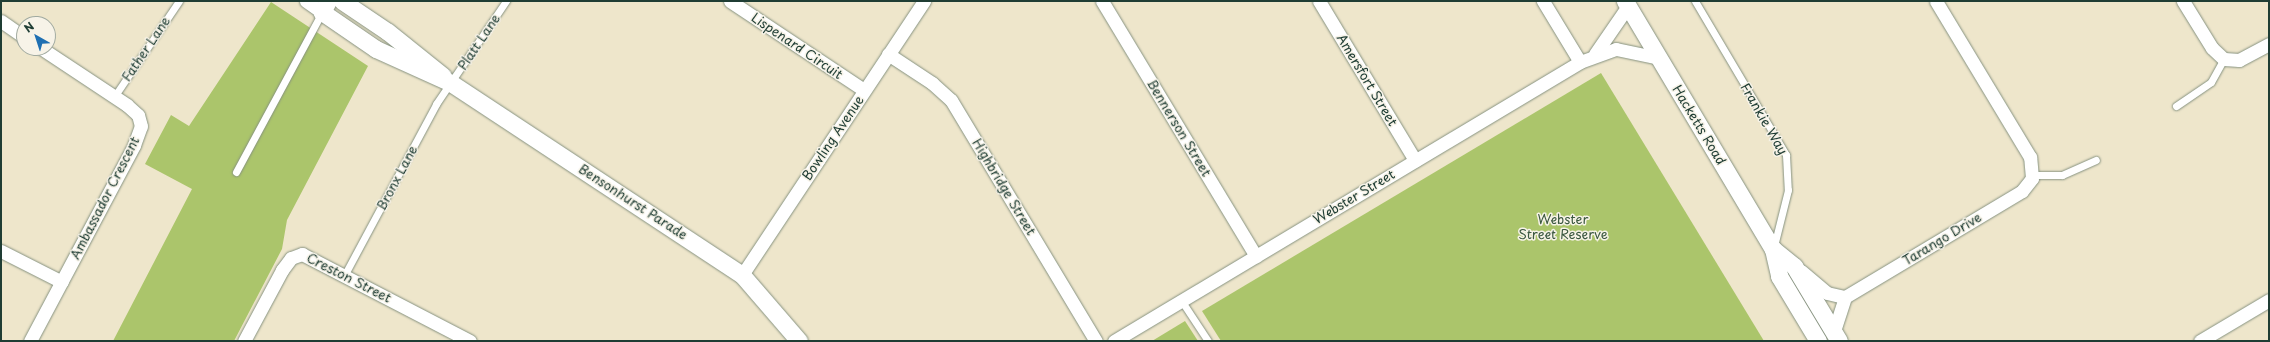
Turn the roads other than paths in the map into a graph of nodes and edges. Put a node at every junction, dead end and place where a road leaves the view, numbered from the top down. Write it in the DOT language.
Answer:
graph roads {
  1 [pos="179,1"];
  2 [pos="306,1"];
  3 [pos="342,1"];
  4 [pos="506,1"];
  5 [pos="730,1"];
  6 [pos="924,1"];
  7 [pos="1102,1"];
  8 [pos="1319,1"];
  9 [pos="1543,1"];
  10 [pos="1695,1"];
  11 [pos="1936,1"];
  12 [pos="2183,1"];
  13 [pos="1626,3"];
  14 [pos="325,6"];
  15 [pos="1,21"];
  16 [pos="16,31"];
  17 [pos="2269,44"];
  18 [pos="888,54"];
  19 [pos="1595,54"];
  20 [pos="53,56"];
  21 [pos="1658,58"];
  22 [pos="2224,59"];
  23 [pos="1580,62"];
  24 [pos="451,83"];
  25 [pos="864,90"];
  26 [pos="114,97"];
  27 [pos="2176,106"];
  28 [pos="1415,160"];
  29 [pos="2096,160"];
  30 [pos="236,172"];
  31 [pos="2033,175"];
  32 [pos="1773,249"];
  33 [pos="1,251"];
  34 [pos="1256,256"];
  35 [pos="1794,266"];
  36 [pos="345,274"];
  37 [pos="742,275"];
  38 [pos="62,282"];
  39 [pos="1845,297"];
  40 [pos="1181,300"];
  41 [pos="2269,300"];
  42 [pos="1837,336"];
  43 [pos="793,339"];
  44 [pos="30,341"];
  45 [pos="244,341"];
  46 [pos="470,341"];
  47 [pos="1096,341"];
  48 [pos="1114,341"];
  49 [pos="1208,341"];
  50 [pos="1818,341"];
  51 [pos="2200,341"];
  1 -- 26 [label="lane, Father Lane"];
  2 -- 14 [label="street, Bensonhurst Parade"];
  3 -- 24 [label="street, Bensonhurst Parade"];
  4 -- 24 [label="lane, Platt Lane"];
  5 -- 25 [label="street, Lispenard Circuit"];
  6 -- 18 [label="street, Bowling Avenue"];
  7 -- 34 [label="street, Bennerson Street"];
  8 -- 28 [label="street, Amersfort Street"];
  9 -- 23 [label="street"];
  10 -- 32 [label="lane, Frankie Way"];
  11 -- 31 [label="street"];
  12 -- 22 [label="street"];
  13 -- 19 [label="street, Webster Street"];
  13 -- 21 [label="street, Hacketts Road"];
  14 -- 24 [label="street, Bensonhurst Parade"];
  14 -- 30 [label="lane"];
  15 -- 16 [label="street"];
  17 -- 22 [label="street"];
  18 -- 25 [label="street, Bowling Avenue"];
  18 -- 47 [label="street, Highbridge Street"];
  19 -- 21 [label="street, Webster Street"];
  19 -- 23 [label="street, Webster Street"];
  20 -- 26 [label="street, Ambassador Crescent"];
  21 -- 32 [label="street, Hacketts Road"];
  22 -- 27 [label="lane"];
  23 -- 28 [label="street, Webster Street"];
  24 -- 36 [label="lane, Bronx Lane"];
  24 -- 37 [label="street, Bensonhurst Parade"];
  25 -- 37 [label="street, Bowling Avenue"];
  26 -- 38 [label="street, Ambassador Crescent"];
  28 -- 34 [label="street, Webster Street"];
  29 -- 31 [label="lane"];
  31 -- 39 [label="street, Tarango Drive"];
  32 -- 35 [label="street, Hacketts Road"];
  32 -- 50 [label="street, Hacketts Road"];
  33 -- 38 [label="street"];
  34 -- 40 [label="street, Webster Street"];
  35 -- 39 [label="street"];
  35 -- 42 [label="street, Hacketts Road"];
  36 -- 45 [label="street, Creston Street"];
  36 -- 46 [label="street, Creston Street"];
  37 -- 43 [label="street, Bensonhurst Parade"];
  38 -- 44 [label="street, Ambassador Crescent"];
  39 -- 42 [label="street"];
  40 -- 48 [label="street, Webster Street"];
  40 -- 49 [label="lane"];
  41 -- 51 [label="street"];
}
